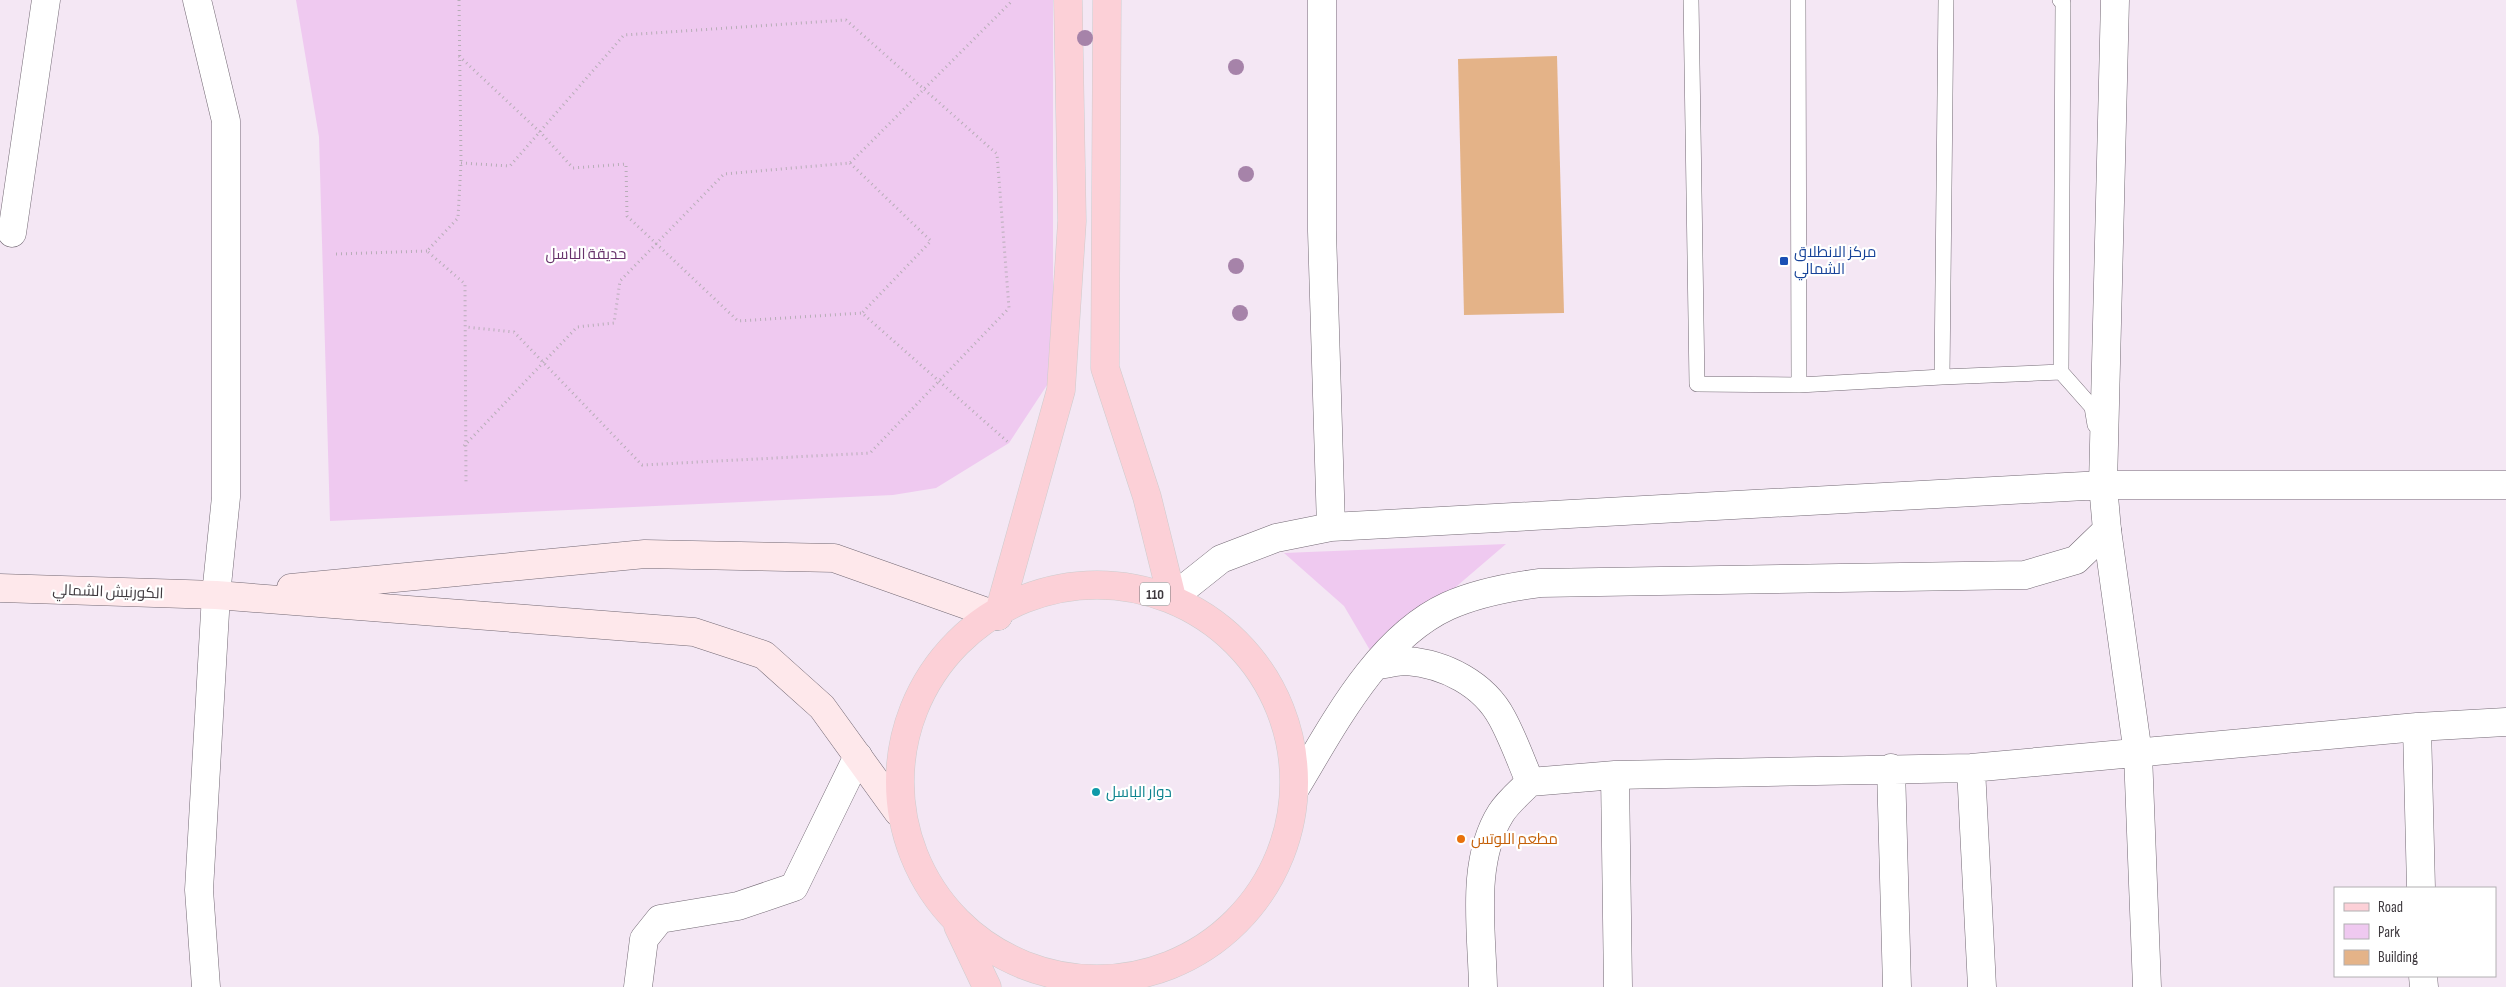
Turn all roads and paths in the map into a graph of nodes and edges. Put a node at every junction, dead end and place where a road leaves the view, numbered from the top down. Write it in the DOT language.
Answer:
graph roads {
  1 [pos="46,0"];
  2 [pos="197,0"];
  3 [pos="459,0"];
  4 [pos="1012,0"];
  5 [pos="1068,0"];
  6 [pos="1107,0"];
  7 [pos="1322,0"];
  8 [pos="1691,0"];
  9 [pos="1798,0"];
  10 [pos="1946,0"];
  11 [pos="2060,0"];
  12 [pos="2116,0"];
  13 [pos="459,56"];
  14 [pos="924,89"];
  15 [pos="541,133"];
  16 [pos="461,163"];
  17 [pos="850,163"];
  18 [pos="12,233"];
  19 [pos="656,243"];
  20 [pos="428,251"];
  21 [pos="336,254"];
  22 [pos="862,313"];
  23 [pos="466,327"];
  24 [pos="544,363"];
  25 [pos="2060,372"];
  26 [pos="1942,377"];
  27 [pos="939,381"];
  28 [pos="1799,386"];
  29 [pos="1009,443"];
  30 [pos="464,446"];
  31 [pos="466,485"];
  32 [pos="2103,485"];
  33 [pos="2506,485"];
  34 [pos="1331,527"];
  35 [pos="2107,530"];
  36 [pos="0,588"];
  37 [pos="216,595"];
  38 [pos="1172,598"];
  39 [pos="998,616"];
  40 [pos="1377,665"];
  41 [pos="2506,722"];
  42 [pos="2417,727"];
  43 [pos="2138,754"];
  44 [pos="858,756"];
  45 [pos="1891,768"];
  46 [pos="1971,768"];
  47 [pos="1615,775"];
  48 [pos="1530,782"];
  49 [pos="1296,787"];
  50 [pos="898,812"];
  51 [pos="2421,887"];
  52 [pos="958,926"];
  53 [pos="1185,960"];
  54 [pos="206,987"];
  55 [pos="638,987"];
  56 [pos="987,987"];
  57 [pos="1176,987"];
  58 [pos="1483,987"];
  59 [pos="1618,987"];
  60 [pos="1897,987"];
  61 [pos="1982,987"];
  62 [pos="2147,987"];
  1 -- 18 [label="street"];
  2 -- 37 [label="street"];
  3 -- 13 [label="path"];
  4 -- 14 [label="path"];
  5 -- 39 [label="main road"];
  6 -- 38 [label="main road, 110"];
  7 -- 34 [label="street"];
  8 -- 28 [label="lane"];
  9 -- 28 [label="lane"];
  10 -- 26 [label="lane"];
  11 -- 25 [label="lane"];
  12 -- 32 [label="street"];
  13 -- 15 [label="path"];
  13 -- 16 [label="path"];
  14 -- 15 [label="path"];
  14 -- 17 [label="path"];
  14 -- 27 [label="path"];
  15 -- 16 [label="path"];
  15 -- 19 [label="path"];
  16 -- 20 [label="path"];
  17 -- 19 [label="path"];
  17 -- 22 [label="path"];
  19 -- 22 [label="path"];
  19 -- 24 [label="path"];
  20 -- 21 [label="path"];
  20 -- 23 [label="path"];
  22 -- 27 [label="path"];
  23 -- 24 [label="path"];
  23 -- 30 [label="path"];
  24 -- 27 [label="path"];
  24 -- 30 [label="path"];
  25 -- 26 [label="lane"];
  25 -- 32 [label="lane"];
  26 -- 28 [label="lane"];
  27 -- 29 [label="path"];
  30 -- 31 [label="path"];
  32 -- 33 [label="street"];
  32 -- 34 [label="street"];
  32 -- 35 [label="street"];
  34 -- 38 [label="street"];
  35 -- 40 [label="street"];
  35 -- 43 [label="street"];
  36 -- 37 [label="main road, الكورنيش الشمالي"];
  37 -- 39 [label="main road"];
  37 -- 44 [label="main road"];
  37 -- 54 [label="street"];
  38 -- 39 [label="main road, 110"];
  38 -- 49 [label="main road, 110"];
  39 -- 50 [label="main road, 110"];
  40 -- 48 [label="street"];
  40 -- 49 [label="street"];
  41 -- 42 [label="street"];
  42 -- 43 [label="street"];
  42 -- 51 [label="street"];
  43 -- 46 [label="street"];
  43 -- 62 [label="street"];
  44 -- 50 [label="main road"];
  44 -- 55 [label="street"];
  45 -- 46 [label="street"];
  45 -- 47 [label="street"];
  45 -- 60 [label="street"];
  46 -- 61 [label="street"];
  47 -- 48 [label="street"];
  47 -- 59 [label="street"];
  48 -- 58 [label="street"];
  49 -- 53 [label="main road, 110"];
  50 -- 52 [label="main road, 110"];
  52 -- 53 [label="main road, 110"];
  52 -- 56 [label="main road, 110"];
  53 -- 57 [label="main road"];
}
